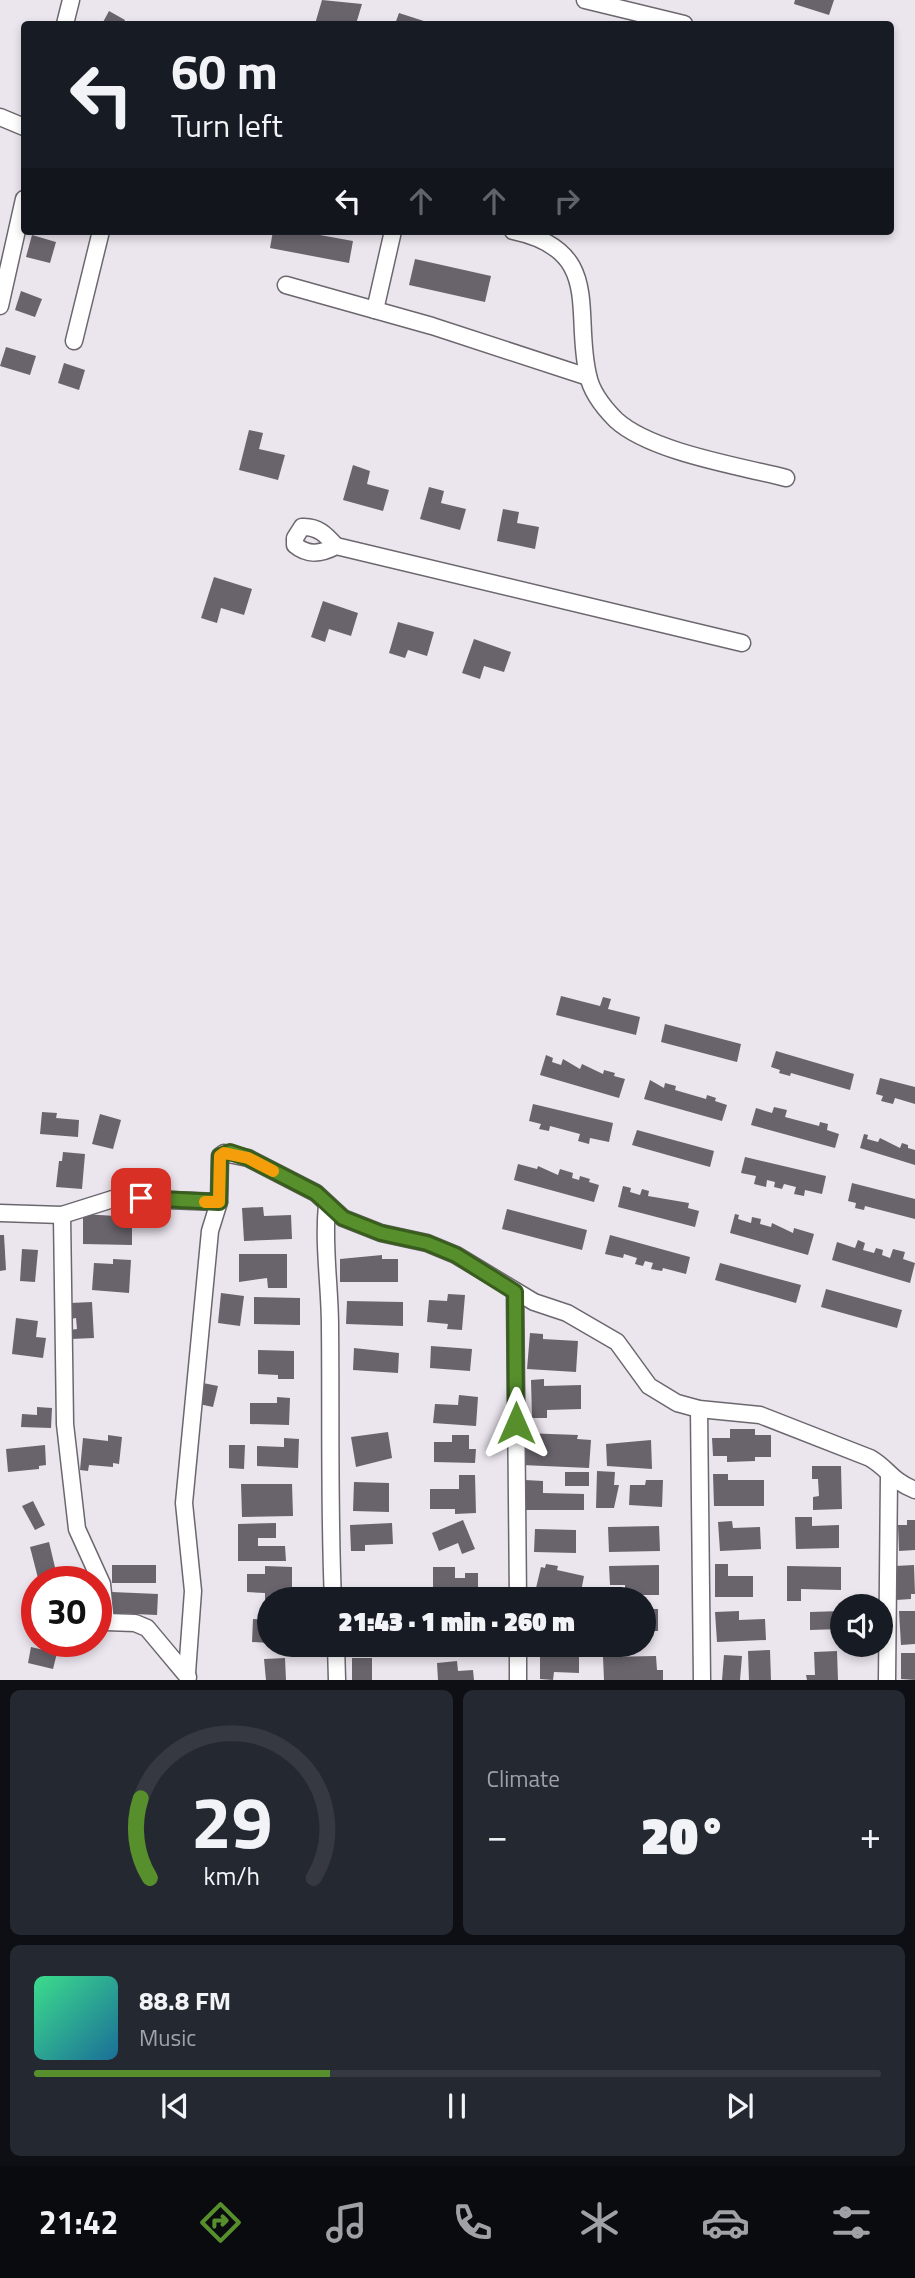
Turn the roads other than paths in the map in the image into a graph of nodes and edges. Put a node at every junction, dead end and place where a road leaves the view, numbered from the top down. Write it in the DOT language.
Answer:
graph roads {
  1 [pos="71,0"];
  2 [pos="585,0"];
  3 [pos="66,21"];
  4 [pos="672,21"];
  5 [pos="0,117"];
  6 [pos="21,126"];
  7 [pos="21,212"];
  8 [pos="100,235"];
  9 [pos="392,235"];
  10 [pos="526,235"];
  11 [pos="286,285"];
  12 [pos="0,306"];
  13 [pos="375,310"];
  14 [pos="75,341"];
  15 [pos="588,377"];
  16 [pos="786,478"];
  17 [pos="336,546"];
  18 [pos="743,643"];
  19 [pos="219,1202"];
  20 [pos="327,1205"];
  21 [pos="0,1213"];
  22 [pos="62,1216"];
  23 [pos="515,1292"];
  24 [pos="698,1409"];
  25 [pos="889,1476"];
  26 [pos="915,1490"];
  27 [pos="332,1587"];
  28 [pos="518,1587"];
  29 [pos="336,1657"];
  30 [pos="518,1657"];
  31 [pos="188,1676"];
  32 [pos="337,1679"];
  33 [pos="517,1679"];
  34 [pos="702,1679"];
  35 [pos="887,1679"];
  1 -- 3 [label="street"];
  2 -- 4 [label="street"];
  5 -- 6 [label="street"];
  7 -- 12 [label="street"];
  8 -- 14 [label="street"];
  9 -- 13 [label="street"];
  10 -- 15 [label="street"];
  11 -- 13 [label="street"];
  13 -- 15 [label="street"];
  15 -- 16 [label="street"];
  17 -- 18 [label="street"];
  19 -- 20 [label="street"];
  19 -- 22 [label="street"];
  19 -- 31 [label="street"];
  20 -- 23 [label="street"];
  20 -- 27 [label="street"];
  21 -- 22 [label="street"];
  22 -- 31 [label="street"];
  23 -- 24 [label="street"];
  23 -- 28 [label="street"];
  24 -- 25 [label="street"];
  24 -- 34 [label="street"];
  25 -- 26 [label="street"];
  25 -- 35 [label="street"];
  29 -- 32 [label="street"];
  30 -- 33 [label="street"];
}
